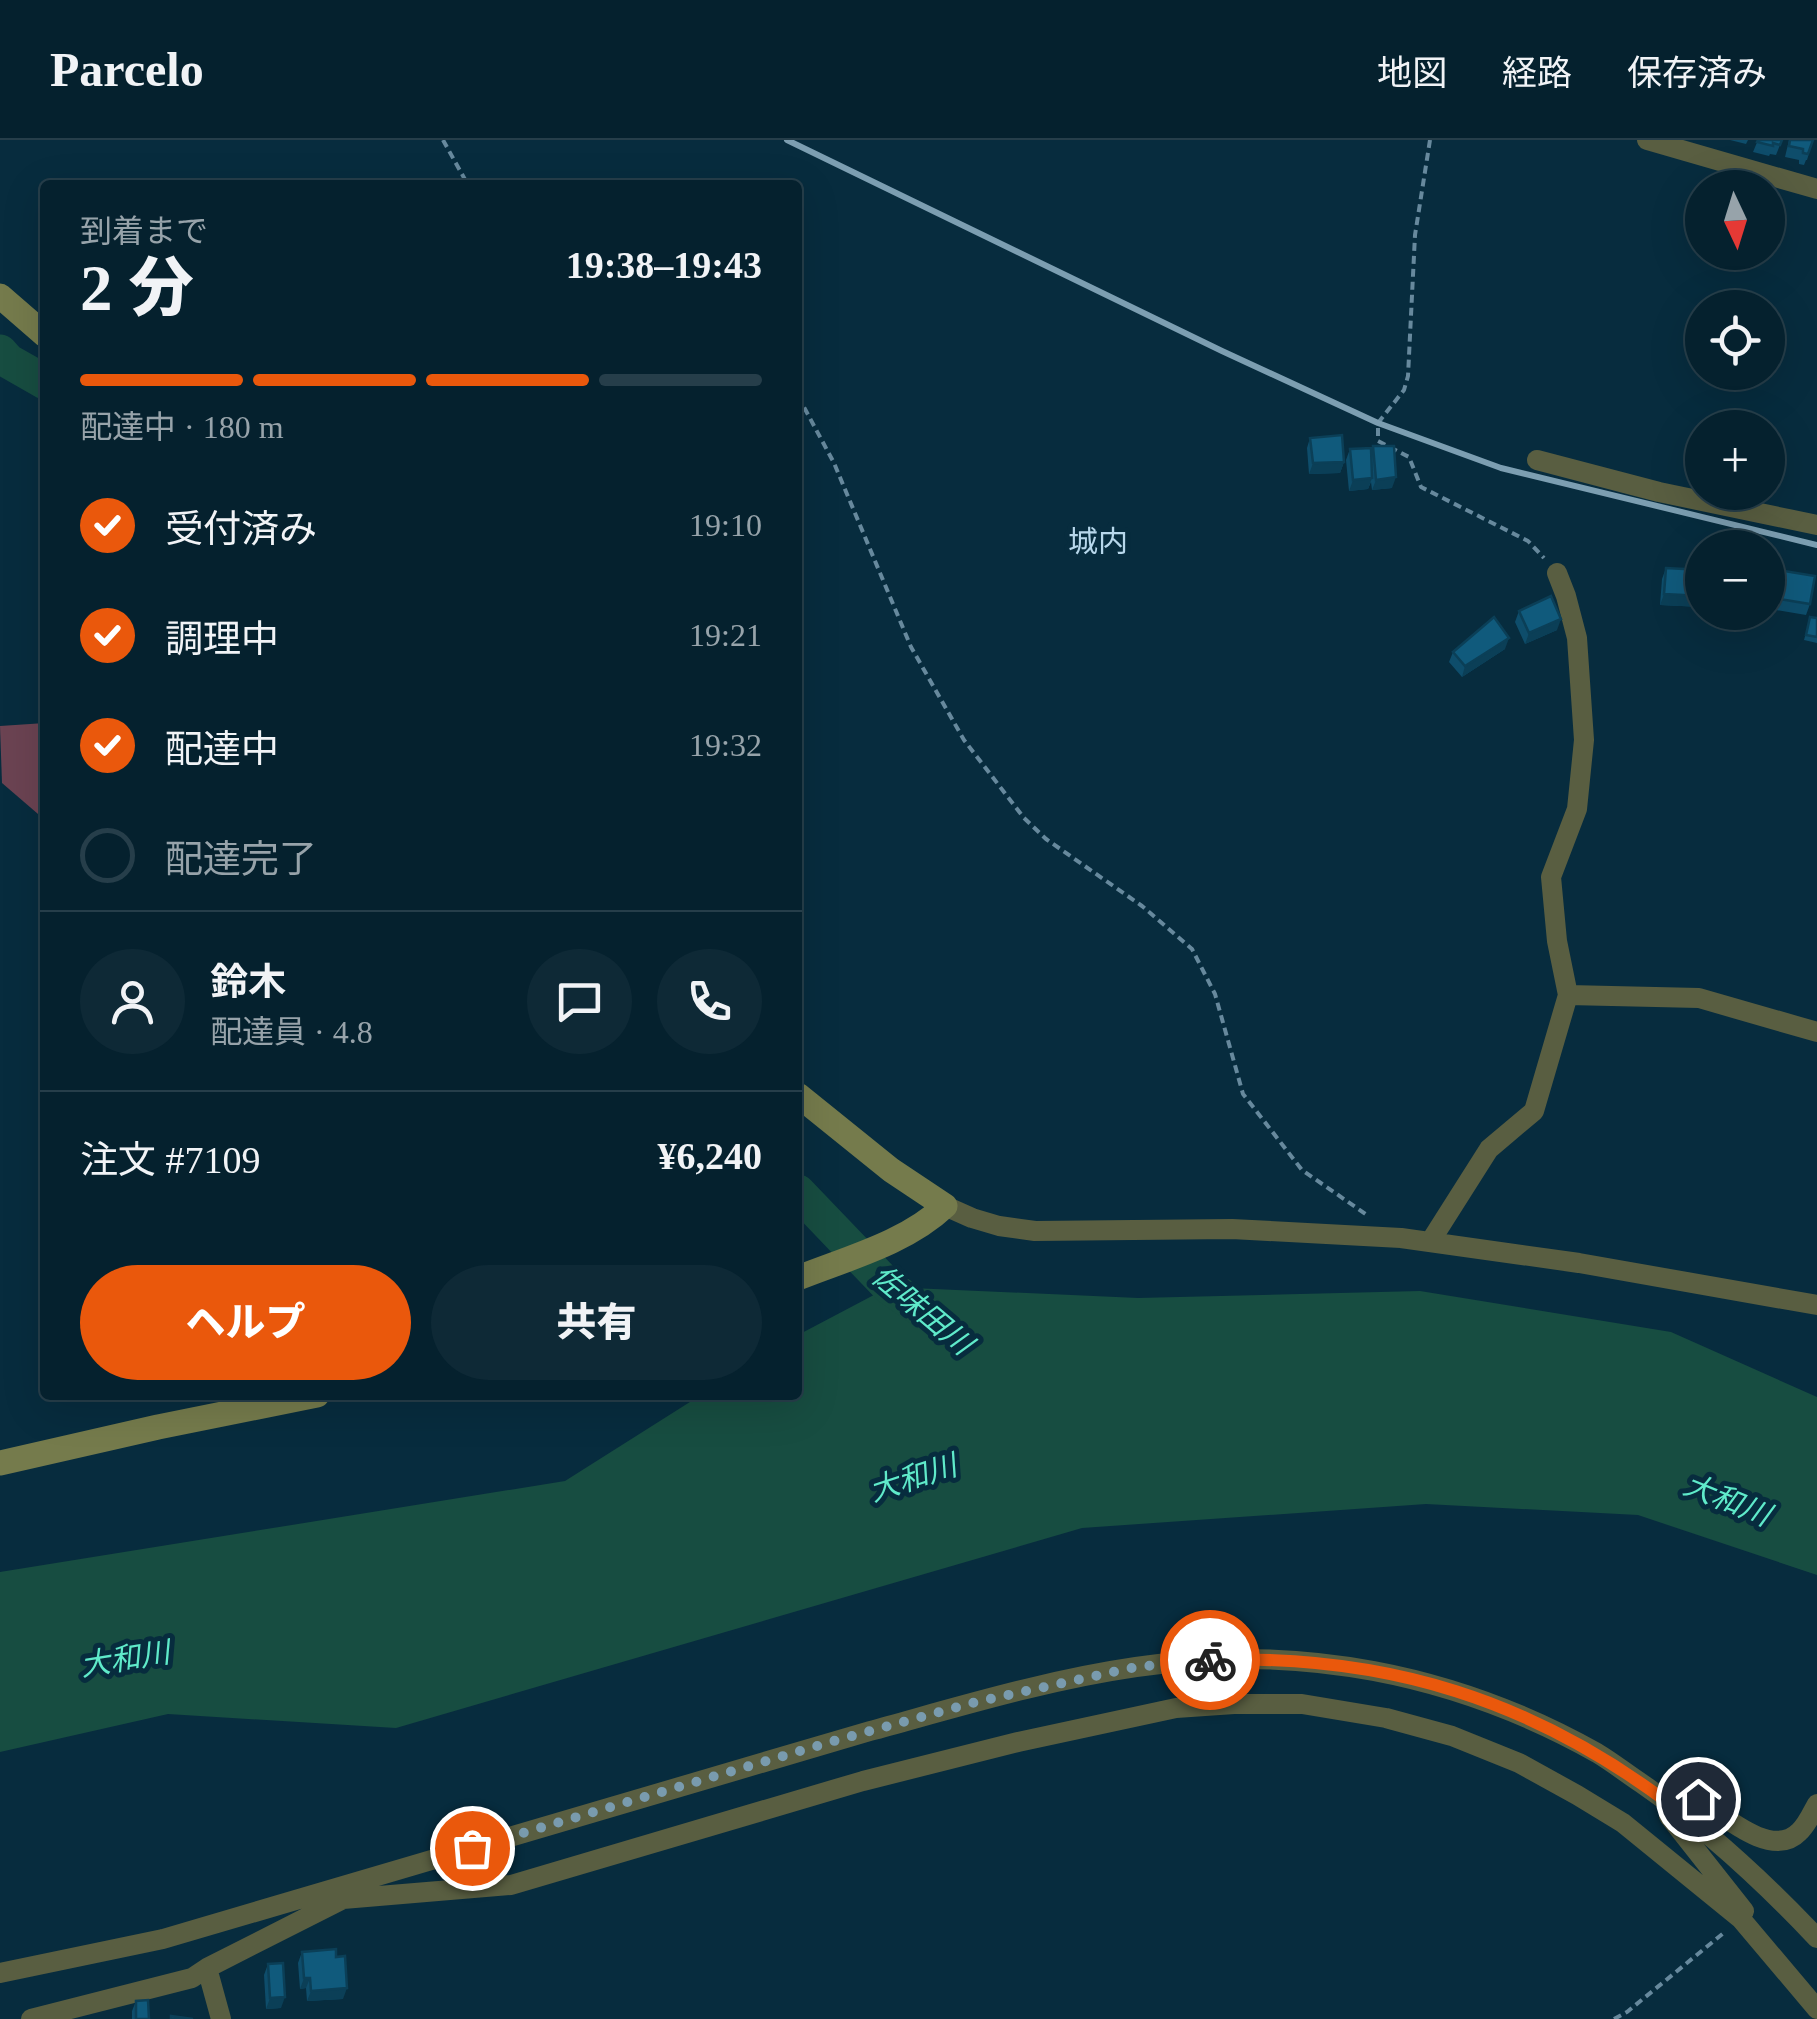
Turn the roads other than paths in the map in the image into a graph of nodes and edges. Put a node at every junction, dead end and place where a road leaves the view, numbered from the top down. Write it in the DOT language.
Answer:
graph roads {
  1 [pos="1647,140"];
  2 [pos="1817,189"];
  3 [pos="0,296"];
  4 [pos="40,331"];
  5 [pos="1536,460"];
  6 [pos="1817,525"];
  7 [pos="1557,573"];
  8 [pos="1568,995"];
  9 [pos="1817,1032"];
  10 [pos="802,1099"];
  11 [pos="945,1206"];
  12 [pos="1430,1242"];
  13 [pos="802,1276"];
  14 [pos="1817,1306"];
  15 [pos="291,1400"];
  16 [pos="0,1462"];
  17 [pos="1817,1804"];
  18 [pos="1675,1808"];
  19 [pos="341,1893"];
  20 [pos="1741,1919"];
  21 [pos="1817,1938"];
  22 [pos="207,1968"];
  23 [pos="0,1973"];
  24 [pos="1817,2010"];
  25 [pos="31,2019"];
  26 [pos="221,2019"];
  1 -- 2 [label="street"];
  3 -- 4 [label="street"];
  5 -- 6 [label="street"];
  7 -- 8 [label="street"];
  8 -- 9 [label="street"];
  8 -- 12 [label="street"];
  10 -- 11 [label="street"];
  11 -- 12 [label="street"];
  11 -- 13 [label="street"];
  12 -- 14 [label="street"];
  15 -- 16 [label="street"];
  17 -- 18 [label="street"];
  18 -- 19 [label="street"];
  18 -- 20 [label="street"];
  18 -- 21 [label="street"];
  19 -- 20 [label="street"];
  19 -- 22 [label="street"];
  19 -- 23 [label="street"];
  20 -- 24 [label="street"];
  22 -- 25 [label="street"];
  22 -- 26 [label="street"];
}
